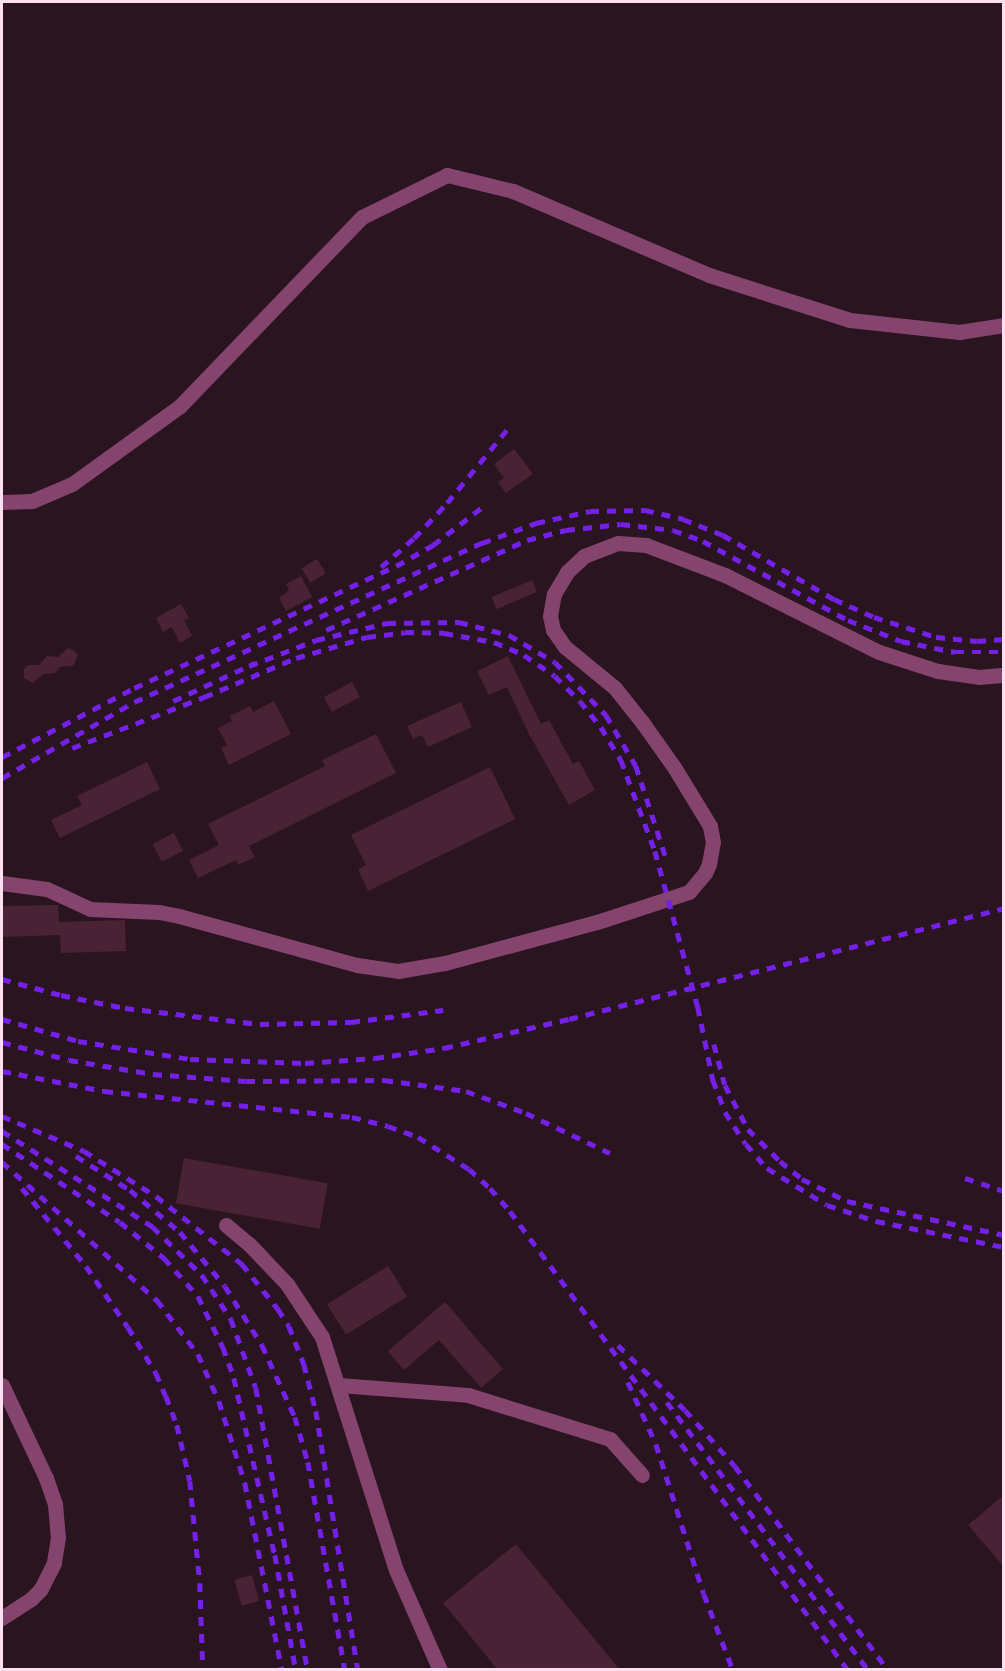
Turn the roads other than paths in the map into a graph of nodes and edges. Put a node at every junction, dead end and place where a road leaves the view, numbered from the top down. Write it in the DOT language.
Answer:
graph roads {
  1 [pos="1004,325"];
  2 [pos="2,502"];
  3 [pos="1004,675"];
  4 [pos="2,883"];
  5 [pos="226,1225"];
  6 [pos="2,1385"];
  7 [pos="339,1385"];
  8 [pos="642,1475"];
  9 [pos="2,1618"];
  10 [pos="440,1670"];
  1 -- 2 [label="lane"];
  3 -- 4 [label="lane"];
  5 -- 7 [label="lane"];
  6 -- 9 [label="lane"];
  7 -- 8 [label="lane"];
  7 -- 10 [label="lane"];
}
